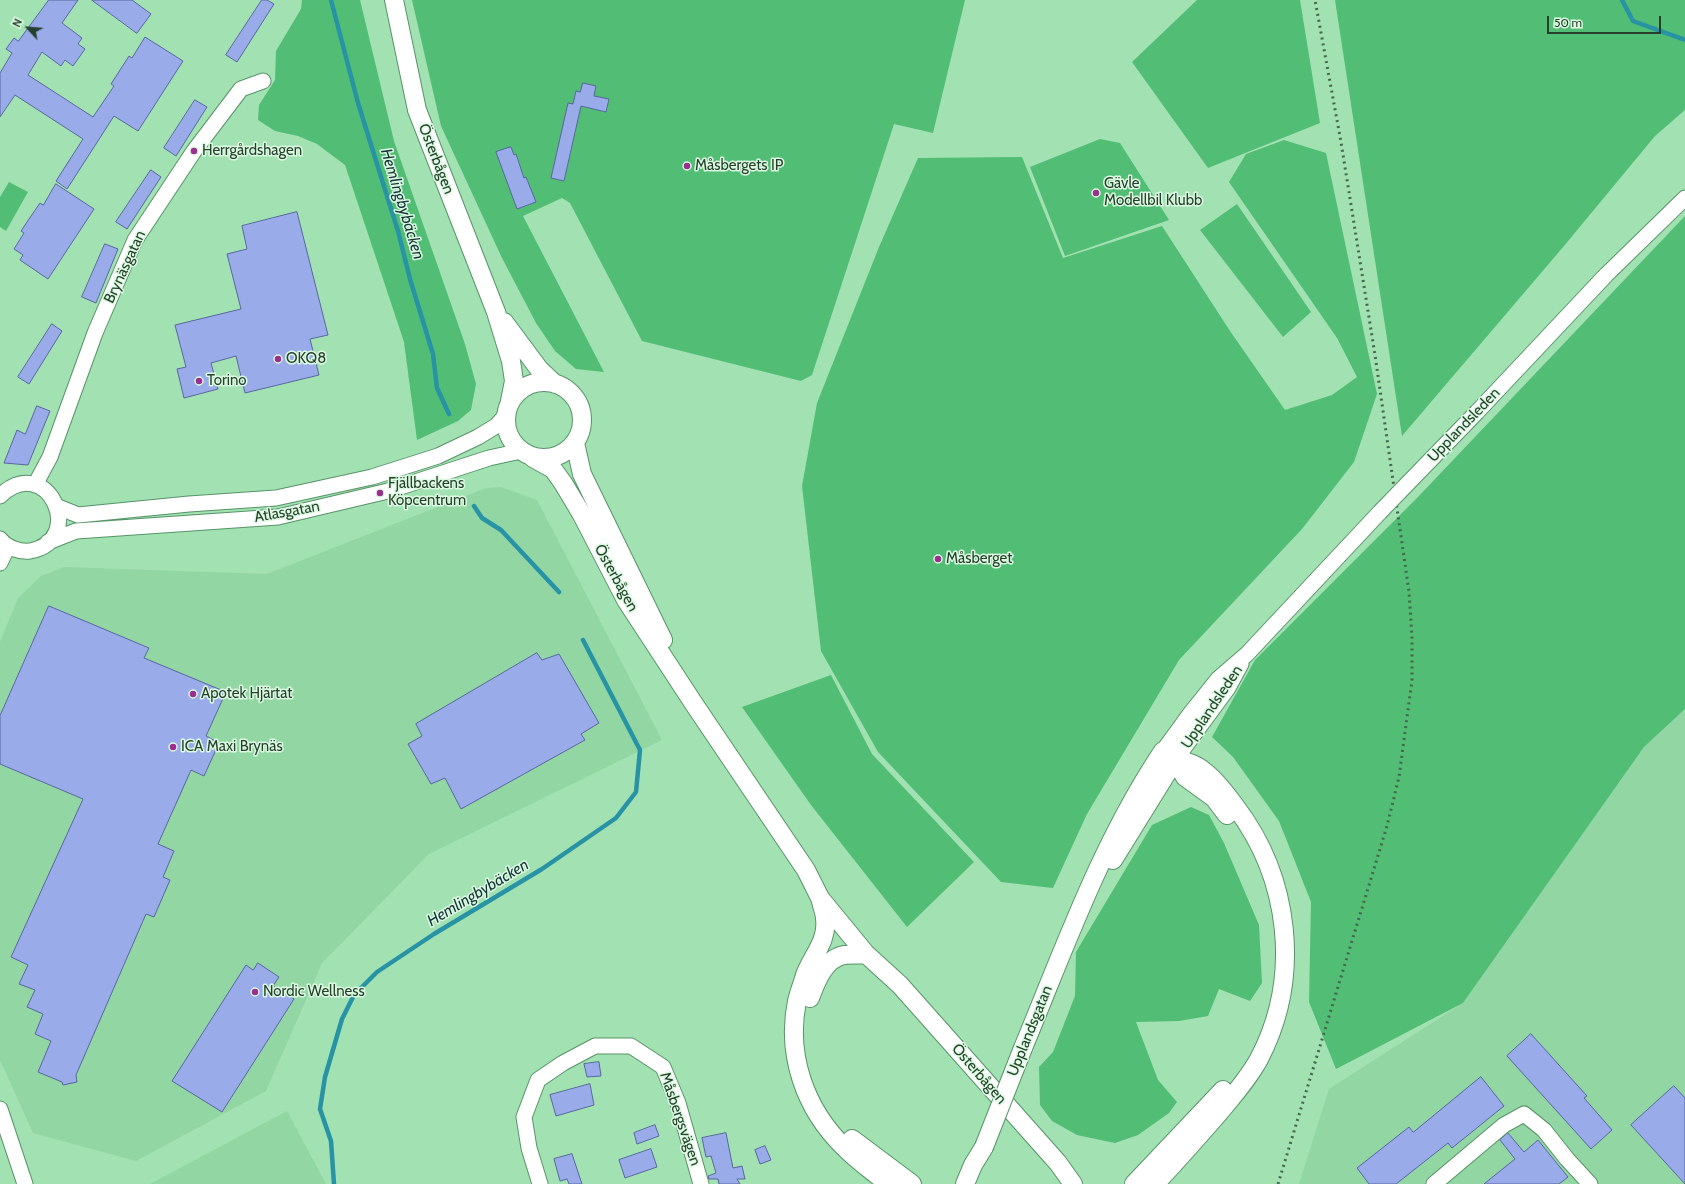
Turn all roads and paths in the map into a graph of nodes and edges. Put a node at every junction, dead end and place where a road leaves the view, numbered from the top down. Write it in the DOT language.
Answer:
graph roads {
  1 [pos="394,0"];
  2 [pos="263,81"];
  3 [pos="1685,198"];
  4 [pos="496,312"];
  5 [pos="556,384"];
  6 [pos="508,408"];
  7 [pos="574,443"];
  8 [pos="527,454"];
  9 [pos="35,485"];
  10 [pos="0,496"];
  11 [pos="58,507"];
  12 [pos="48,542"];
  13 [pos="4,543"];
  14 [pos="0,563"];
  15 [pos="694,704"];
  16 [pos="1169,755"];
  17 [pos="806,870"];
  18 [pos="820,898"];
  19 [pos="866,954"];
  20 [pos="900,985"];
  21 [pos="0,1109"];
  22 [pos="984,1147"];
  23 [pos="1058,1163"];
  24 [pos="25,1184"];
  25 [pos="540,1184"];
  26 [pos="701,1184"];
  27 [pos="888,1184"];
  28 [pos="912,1184"];
  29 [pos="965,1184"];
  30 [pos="976,1184"];
  31 [pos="1073,1184"];
  32 [pos="1086,1184"];
  33 [pos="1134,1184"];
  34 [pos="1155,1184"];
  35 [pos="1434,1184"];
  36 [pos="1590,1184"];
  1 -- 4 [label="main road, Österbågen"];
  2 -- 9 [label="street, Brynäsgatan"];
  3 -- 16 [label="street, Upplandsleden, bridge"];
  4 -- 5 [label="main road, Österbågen"];
  4 -- 6 [label="main road, Österbågen"];
  5 -- 6 [label="main road"];
  5 -- 7 [label="main road"];
  6 -- 8 [label="main road"];
  6 -- 11 [label="street, Atlasgatan"];
  7 -- 8 [label="main road"];
  7 -- 15 [label="main road, Österbågen"];
  8 -- 12 [label="street, Atlasgatan"];
  8 -- 15 [label="main road, Österbågen"];
  9 -- 10 [label="street"];
  9 -- 11 [label="street"];
  11 -- 12 [label="street"];
  12 -- 13 [label="street, Atlasgatan"];
  13 -- 14 [label="street"];
  15 -- 17 [label="main road, Österbågen"];
  16 -- 22 [label="main road, Upplandsgatan, bridge"];
  16 -- 33 [label="main road"];
  16 -- 34 [label="main road"];
  17 -- 18 [label="main road, Österbågen"];
  17 -- 20 [label="main road, Österbågen"];
  18 -- 19 [label="main road, Österbågen"];
  18 -- 27 [label="main road"];
  19 -- 20 [label="main road, Österbågen"];
  19 -- 28 [label="main road"];
  20 -- 23 [label="main road, Österbågen"];
  21 -- 24 [label="street"];
  22 -- 29 [label="main road, Upplandsgatan"];
  22 -- 30 [label="main road, Upplandsgatan"];
  23 -- 31 [label="main road, Österbågen"];
  23 -- 32 [label="main road, Österbågen"];
  25 -- 26 [label="street, Måsbergsvägen"];
  35 -- 36 [label="street"];
}
